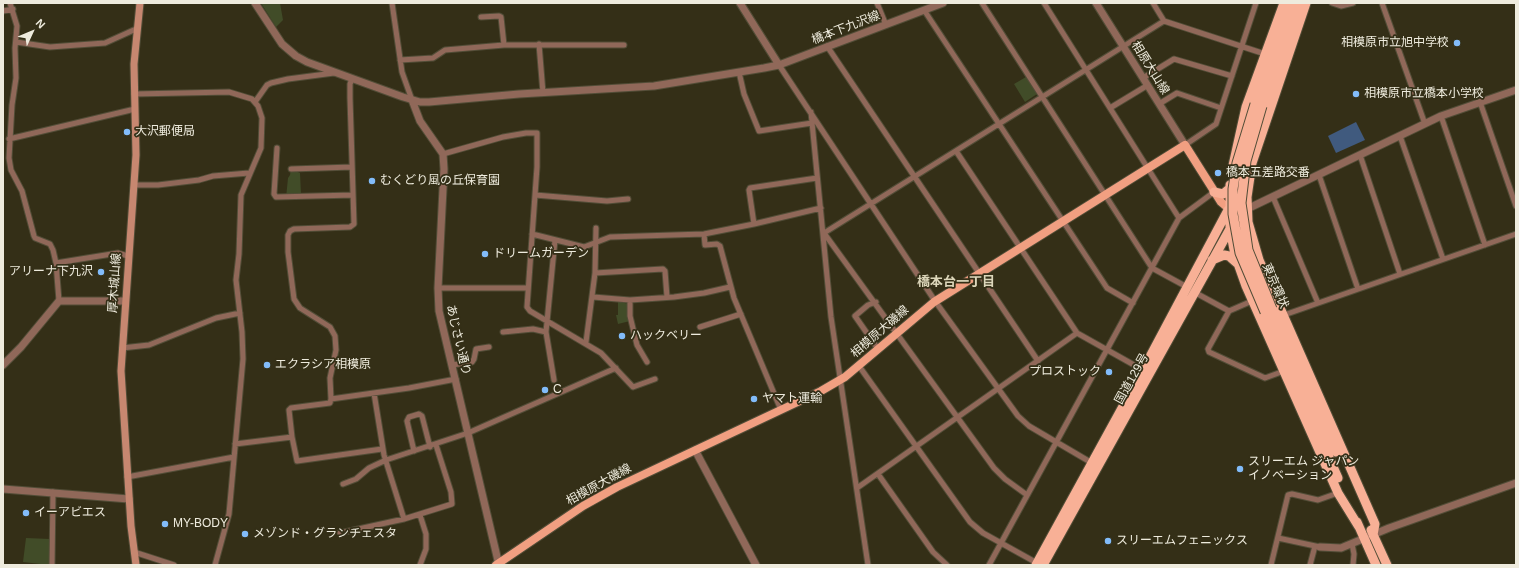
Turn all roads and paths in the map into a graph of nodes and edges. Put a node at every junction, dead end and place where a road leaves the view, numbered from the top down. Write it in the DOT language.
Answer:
graph roads {
  1 [pos="10,3"];
  2 [pos="140,3"];
  3 [pos="255,3"];
  4 [pos="392,3"];
  5 [pos="740,3"];
  6 [pos="877,3"];
  7 [pos="943,3"];
  8 [pos="982,3"];
  9 [pos="1044,3"];
  10 [pos="1096,3"];
  11 [pos="1153,3"];
  12 [pos="1256,3"];
  13 [pos="1284,3"];
  14 [pos="1290,3"];
  15 [pos="1298,3"];
  16 [pos="1306,3"];
  17 [pos="1332,3"];
  18 [pos="1353,3"];
  19 [pos="1382,3"];
  20 [pos="1348,4"];
  21 [pos="12,9"];
  22 [pos="924,10"];
  23 [pos="3,11"];
  24 [pos="481,17"];
  25 [pos="1164,21"];
  26 [pos="886,25"];
  27 [pos="136,29"];
  28 [pos="16,42"];
  29 [pos="539,44"];
  30 [pos="504,45"];
  31 [pos="624,45"];
  32 [pos="827,46"];
  33 [pos="1123,46"];
  34 [pos="1242,46"];
  35 [pos="1265,54"];
  36 [pos="400,60"];
  37 [pos="779,65"];
  38 [pos="1085,69"];
  39 [pos="739,72"];
  40 [pos="336,73"];
  41 [pos="1232,76"];
  42 [pos="1143,78"];
  43 [pos="352,79"];
  44 [pos="1148,85"];
  45 [pos="1516,90"];
  46 [pos="543,92"];
  47 [pos="134,94"];
  48 [pos="1042,96"];
  49 [pos="412,100"];
  50 [pos="255,102"];
  51 [pos="1480,102"];
  52 [pos="1159,104"];
  53 [pos="1259,105"];
  54 [pos="1110,108"];
  55 [pos="1221,108"];
  56 [pos="135,109"];
  57 [pos="811,111"];
  58 [pos="1441,116"];
  59 [pos="812,123"];
  60 [pos="998,124"];
  61 [pos="1425,124"];
  62 [pos="1400,136"];
  63 [pos="9,139"];
  64 [pos="1185,145"];
  65 [pos="277,148"];
  66 [pos="956,152"];
  67 [pos="443,154"];
  68 [pos="1360,155"];
  69 [pos="352,167"];
  70 [pos="1147,168"];
  71 [pos="291,169"];
  72 [pos="250,173"];
  73 [pos="1319,175"];
  74 [pos="914,176"];
  75 [pos="817,178"];
  76 [pos="134,184"];
  77 [pos="1229,189"];
  78 [pos="1214,192"];
  79 [pos="353,195"];
  80 [pos="534,195"];
  81 [pos="1105,195"];
  82 [pos="1273,197"];
  83 [pos="628,199"];
  84 [pos="872,203"];
  85 [pos="1516,206"];
  86 [pos="821,208"];
  87 [pos="1228,208"];
  88 [pos="1247,209"];
  89 [pos="1179,218"];
  90 [pos="1229,218"];
  91 [pos="1062,222"];
  92 [pos="754,224"];
  93 [pos="596,228"];
  94 [pos="1218,229"];
  95 [pos="1230,229"];
  96 [pos="824,232"];
  97 [pos="532,234"];
  98 [pos="704,234"];
  99 [pos="1516,234"];
  100 [pos="555,240"];
  101 [pos="596,243"];
  102 [pos="1485,245"];
  103 [pos="1020,248"];
  104 [pos="128,256"];
  105 [pos="1443,259"];
  106 [pos="1212,260"];
  107 [pos="56,263"];
  108 [pos="1238,264"];
  109 [pos="1152,268"];
  110 [pos="595,273"];
  111 [pos="979,273"];
  112 [pos="1400,274"];
  113 [pos="730,287"];
  114 [pos="438,288"];
  115 [pos="527,288"];
  116 [pos="1190,289"];
  117 [pos="1358,289"];
  118 [pos="593,297"];
  119 [pos="667,297"];
  120 [pos="630,300"];
  121 [pos="59,301"];
  122 [pos="125,301"];
  123 [pos="936,301"];
  124 [pos="1252,301"];
  125 [pos="876,302"];
  126 [pos="1133,303"];
  127 [pos="1318,303"];
  128 [pos="1229,311"];
  129 [pos="1269,311"];
  130 [pos="240,314"];
  131 [pos="741,314"];
  132 [pos="1284,315"];
  133 [pos="547,321"];
  134 [pos="700,328"];
  135 [pos="503,332"];
  136 [pos="546,332"];
  137 [pos="898,332"];
  138 [pos="1078,333"];
  139 [pos="586,342"];
  140 [pos="488,347"];
  141 [pos="122,348"];
  142 [pos="878,349"];
  143 [pos="1107,350"];
  144 [pos="1038,361"];
  145 [pos="646,362"];
  146 [pos="3,365"];
  147 [pos="452,365"];
  148 [pos="859,366"];
  149 [pos="616,368"];
  150 [pos="1143,370"];
  151 [pos="1284,371"];
  152 [pos="456,379"];
  153 [pos="655,379"];
  154 [pos="554,380"];
  155 [pos="841,380"];
  156 [pos="998,389"];
  157 [pos="374,393"];
  158 [pos="331,399"];
  159 [pos="781,410"];
  160 [pos="959,417"];
  161 [pos="468,433"];
  162 [pos="292,436"];
  163 [pos="1056,443"];
  164 [pos="235,444"];
  165 [pos="436,445"];
  166 [pos="430,447"];
  167 [pos="915,447"];
  168 [pos="382,449"];
  169 [pos="695,450"];
  170 [pos="414,451"];
  171 [pos="234,456"];
  172 [pos="386,460"];
  173 [pos="1092,463"];
  174 [pos="878,474"];
  175 [pos="127,477"];
  176 [pos="1516,483"];
  177 [pos="343,484"];
  178 [pos="857,488"];
  179 [pos="3,489"];
  180 [pos="53,492"];
  181 [pos="1338,493"];
  182 [pos="1027,495"];
  183 [pos="129,499"];
  184 [pos="420,515"];
  185 [pos="404,519"];
  186 [pos="1360,527"];
  187 [pos="340,533"];
  188 [pos="1369,537"];
  189 [pos="1278,538"];
  190 [pos="1002,544"];
  191 [pos="1352,544"];
  192 [pos="1317,547"];
  193 [pos="134,552"];
  194 [pos="498,564"];
  195 [pos="1039,564"];
  196 [pos="52,565"];
  197 [pos="136,565"];
  198 [pos="174,565"];
  199 [pos="215,565"];
  200 [pos="420,565"];
  201 [pos="756,565"];
  202 [pos="868,565"];
  203 [pos="947,565"];
  204 [pos="989,565"];
  205 [pos="1271,565"];
  206 [pos="1310,565"];
  207 [pos="1353,565"];
  208 [pos="1376,565"];
  209 [pos="1387,565"];
  1 -- 21 [label="street"];
  2 -- 27 [label="main road, 厚木城山線"];
  3 -- 40 [label="street, 橋本下九沢線"];
  4 -- 36 [label="street"];
  5 -- 37 [label="street"];
  6 -- 26 [label="street"];
  7 -- 22 [label="street, 橋本下九沢線"];
  8 -- 48 [label="street"];
  9 -- 38 [label="street"];
  10 -- 33 [label="street, 相原大山線"];
  11 -- 25 [label="street"];
  12 -- 34 [label="street"];
  13 -- 35 [label="highway"];
  14 -- 53 [label="highway, 東京環状"];
  15 -- 53 [label="highway, 東京環状"];
  16 -- 88 [label="highway"];
  17 -- 20 [label="street"];
  18 -- 20 [label="street"];
  19 -- 61 [label="street"];
  21 -- 23 [label="street"];
  21 -- 28 [label="street"];
  22 -- 26 [label="street, 橋本下九沢線"];
  22 -- 60 [label="street"];
  24 -- 30 [label="street"];
  25 -- 33 [label="street"];
  25 -- 34 [label="street"];
  26 -- 32 [label="street, 橋本下九沢線"];
  27 -- 28 [label="street"];
  27 -- 47 [label="main road, 厚木城山線"];
  28 -- 63 [label="street"];
  29 -- 30 [label="street"];
  29 -- 31 [label="street"];
  29 -- 46 [label="street"];
  30 -- 36 [label="street"];
  32 -- 37 [label="street, 橋本下九沢線"];
  32 -- 74 [label="street"];
  33 -- 38 [label="street"];
  33 -- 42 [label="street, 相原大山線"];
  34 -- 35 [label="street"];
  34 -- 41 [label="street"];
  35 -- 77 [label="highway"];
  36 -- 49 [label="street"];
  37 -- 39 [label="street, 橋本下九沢線"];
  37 -- 57 [label="street"];
  38 -- 48 [label="street"];
  38 -- 54 [label="street"];
  39 -- 46 [label="street, 橋本下九沢線"];
  39 -- 59 [label="street"];
  40 -- 43 [label="street, 橋本下九沢線"];
  40 -- 50 [label="street"];
  41 -- 42 [label="street"];
  41 -- 55 [label="street"];
  42 -- 44 [label="street, 相原大山線"];
  43 -- 49 [label="street, 橋本下九沢線"];
  43 -- 69 [label="street"];
  44 -- 52 [label="street, 相原大山線"];
  44 -- 54 [label="street"];
  45 -- 51 [label="street"];
  46 -- 49 [label="street, 橋本下九沢線"];
  47 -- 50 [label="street"];
  47 -- 56 [label="main road, 厚木城山線"];
  48 -- 60 [label="street"];
  48 -- 81 [label="street"];
  49 -- 67 [label="street"];
  50 -- 72 [label="street"];
  51 -- 58 [label="street"];
  51 -- 85 [label="street"];
  52 -- 55 [label="street"];
  52 -- 64 [label="street, 相原大山線"];
  53 -- 129 [label="highway, 東京環状, bridge"];
  54 -- 70 [label="street"];
  55 -- 64 [label="street"];
  56 -- 63 [label="street"];
  56 -- 76 [label="main road, 厚木城山線"];
  57 -- 59 [label="street"];
  57 -- 84 [label="street"];
  58 -- 61 [label="street"];
  58 -- 102 [label="street"];
  59 -- 75 [label="street"];
  60 -- 66 [label="street"];
  60 -- 91 [label="street"];
  61 -- 62 [label="street"];
  62 -- 68 [label="street"];
  62 -- 105 [label="street"];
  63 -- 107 [label="street"];
  64 -- 70 [label="main road, 相模原大磯線"];
  64 -- 78 [label="main road"];
  65 -- 79 [label="street"];
  66 -- 74 [label="street"];
  66 -- 103 [label="street"];
  67 -- 80 [label="street"];
  67 -- 114 [label="street, あじさい通り"];
  68 -- 73 [label="street"];
  68 -- 112 [label="street"];
  69 -- 71 [label="street"];
  69 -- 79 [label="street"];
  70 -- 81 [label="main road, 相模原大磯線"];
  70 -- 89 [label="street"];
  72 -- 76 [label="street"];
  72 -- 130 [label="street"];
  73 -- 82 [label="street"];
  73 -- 117 [label="street"];
  74 -- 84 [label="street"];
  74 -- 111 [label="street"];
  75 -- 86 [label="street"];
  75 -- 92 [label="street"];
  76 -- 104 [label="main road, 厚木城山線"];
  77 -- 78 [label="highway"];
  77 -- 87 [label="highway"];
  78 -- 87 [label="main road"];
  78 -- 89 [label="street"];
  79 -- 158 [label="street"];
  80 -- 83 [label="street"];
  80 -- 97 [label="street"];
  81 -- 91 [label="main road, 相模原大磯線"];
  81 -- 109 [label="street"];
  82 -- 88 [label="street"];
  82 -- 127 [label="street"];
  84 -- 96 [label="street"];
  84 -- 123 [label="street"];
  86 -- 92 [label="street"];
  86 -- 96 [label="street"];
  87 -- 88 [label="main road"];
  87 -- 90 [label="highway"];
  87 -- 94 [label="highway, 国道129号"];
  88 -- 90 [label="highway"];
  88 -- 95 [label="highway, 国道129号"];
  88 -- 132 [label="highway"];
  89 -- 109 [label="street"];
  90 -- 94 [label="highway"];
  90 -- 95 [label="highway"];
  91 -- 103 [label="main road, 相模原大磯線"];
  91 -- 126 [label="street"];
  92 -- 98 [label="street"];
  93 -- 101 [label="street"];
  94 -- 116 [label="highway, 国道129号"];
  95 -- 106 [label="highway, 国道129号"];
  95 -- 108 [label="highway"];
  96 -- 125 [label="street"];
  96 -- 155 [label="street"];
  97 -- 100 [label="street"];
  97 -- 115 [label="street"];
  98 -- 101 [label="street"];
  98 -- 113 [label="street"];
  99 -- 102 [label="street"];
  100 -- 101 [label="street"];
  100 -- 133 [label="street"];
  101 -- 110 [label="street"];
  102 -- 105 [label="street"];
  103 -- 111 [label="main road, 相模原大磯線"];
  103 -- 138 [label="street"];
  104 -- 107 [label="street"];
  104 -- 122 [label="main road, 厚木城山線"];
  105 -- 112 [label="street"];
  106 -- 108 [label="highway"];
  106 -- 116 [label="highway, 国道129号"];
  107 -- 121 [label="street"];
  108 -- 124 [label="highway"];
  109 -- 116 [label="street"];
  109 -- 126 [label="street"];
  110 -- 118 [label="street"];
  110 -- 119 [label="street"];
  111 -- 123 [label="main road, 相模原大磯線"];
  111 -- 144 [label="street"];
  112 -- 117 [label="street"];
  113 -- 119 [label="street"];
  113 -- 131 [label="street"];
  114 -- 115 [label="street"];
  114 -- 147 [label="street, あじさい通り"];
  115 -- 133 [label="street"];
  116 -- 128 [label="street"];
  116 -- 150 [label="highway, 国道129号"];
  116 -- 195 [label="highway, 国道129号"];
  117 -- 127 [label="street"];
  118 -- 120 [label="street"];
  118 -- 139 [label="street"];
  119 -- 120 [label="street"];
  120 -- 145 [label="street"];
  121 -- 122 [label="street"];
  121 -- 146 [label="street"];
  122 -- 141 [label="main road, 厚木城山線"];
  123 -- 137 [label="main road, 相模原大磯線"];
  123 -- 156 [label="street"];
  124 -- 128 [label="street"];
  124 -- 151 [label="highway"];
  125 -- 137 [label="street"];
  125 -- 142 [label="street"];
  126 -- 143 [label="street"];
  127 -- 132 [label="street"];
  128 -- 151 [label="street"];
  129 -- 186 [label="highway, 東京環状"];
  129 -- 188 [label="highway, 東京環状"];
  130 -- 141 [label="street"];
  130 -- 164 [label="street"];
  131 -- 134 [label="street"];
  131 -- 159 [label="street"];
  132 -- 188 [label="highway"];
  133 -- 136 [label="street"];
  133 -- 139 [label="street"];
  135 -- 136 [label="street"];
  136 -- 154 [label="street"];
  137 -- 142 [label="main road, 相模原大磯線"];
  137 -- 160 [label="street"];
  138 -- 143 [label="street"];
  138 -- 144 [label="street"];
  139 -- 149 [label="street"];
  140 -- 147 [label="street"];
  141 -- 175 [label="main road, 厚木城山線"];
  142 -- 148 [label="main road, 相模原大磯線"];
  143 -- 150 [label="street"];
  143 -- 163 [label="street"];
  144 -- 156 [label="street"];
  147 -- 152 [label="street, あじさい通り"];
  148 -- 155 [label="main road, 相模原大磯線"];
  148 -- 167 [label="street"];
  149 -- 153 [label="street"];
  149 -- 161 [label="street"];
  150 -- 173 [label="highway, 国道129号"];
  151 -- 181 [label="highway"];
  152 -- 157 [label="street"];
  152 -- 161 [label="street, あじさい通り"];
  155 -- 159 [label="main road, 相模原大磯線"];
  155 -- 178 [label="street"];
  156 -- 160 [label="street"];
  156 -- 163 [label="street"];
  157 -- 158 [label="street"];
  157 -- 168 [label="street"];
  158 -- 162 [label="street"];
  159 -- 169 [label="main road, 相模原大磯線"];
  160 -- 167 [label="street"];
  160 -- 182 [label="street"];
  161 -- 165 [label="street"];
  161 -- 194 [label="street, あじさい通り"];
  162 -- 164 [label="street"];
  162 -- 168 [label="street"];
  163 -- 173 [label="street"];
  163 -- 182 [label="street"];
  164 -- 171 [label="street"];
  165 -- 166 [label="street"];
  165 -- 184 [label="street"];
  166 -- 170 [label="street"];
  166 -- 170 [label="street"];
  167 -- 174 [label="street"];
  167 -- 190 [label="street"];
  168 -- 172 [label="street"];
  169 -- 194 [label="main road, 相模原大磯線"];
  169 -- 201 [label="street"];
  170 -- 172 [label="street"];
  171 -- 175 [label="street"];
  171 -- 199 [label="street"];
  172 -- 177 [label="street"];
  172 -- 185 [label="street"];
  173 -- 195 [label="highway, 国道129号"];
  174 -- 178 [label="street"];
  174 -- 203 [label="street"];
  175 -- 183 [label="main road, 厚木城山線"];
  176 -- 188 [label="street"];
  178 -- 202 [label="street"];
  179 -- 180 [label="street"];
  180 -- 183 [label="street"];
  180 -- 196 [label="street"];
  181 -- 186 [label="highway"];
  181 -- 189 [label="street"];
  182 -- 190 [label="street"];
  183 -- 193 [label="main road, 厚木城山線"];
  184 -- 185 [label="street"];
  184 -- 200 [label="street"];
  185 -- 187 [label="street"];
  186 -- 188 [label="highway, 東京環状"];
  188 -- 191 [label="street"];
  188 -- 208 [label="highway, 東京環状"];
  188 -- 209 [label="highway, 東京環状"];
  189 -- 192 [label="street"];
  189 -- 205 [label="street"];
  190 -- 195 [label="street"];
  190 -- 204 [label="street"];
  191 -- 192 [label="street"];
  191 -- 207 [label="street"];
  192 -- 206 [label="street"];
  193 -- 197 [label="main road, 厚木城山線"];
  193 -- 198 [label="street"];
}
